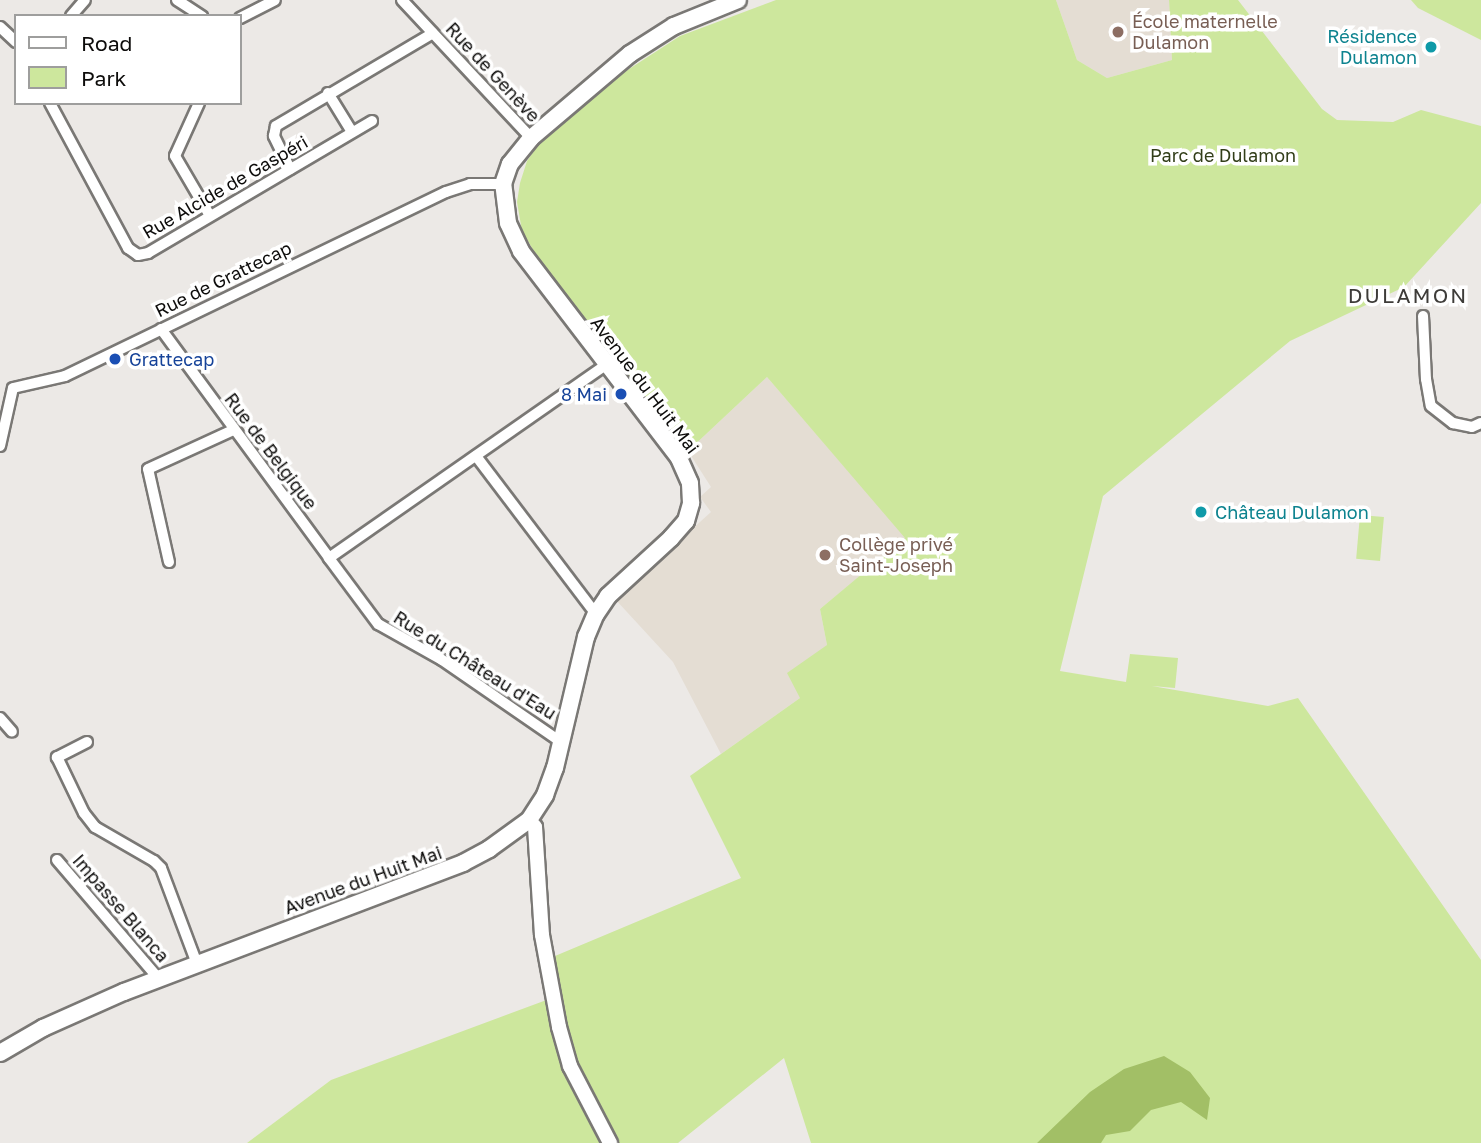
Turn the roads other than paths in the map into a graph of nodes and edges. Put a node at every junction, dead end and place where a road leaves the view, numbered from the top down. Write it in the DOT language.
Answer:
graph roads {
  1 [pos="85,0"];
  2 [pos="177,0"];
  3 [pos="275,0"];
  4 [pos="402,0"];
  5 [pos="738,0"];
  6 [pos="73,14"];
  7 [pos="199,14"];
  8 [pos="242,17"];
  9 [pos="0,27"];
  10 [pos="433,33"];
  11 [pos="14,40"];
  12 [pos="328,93"];
  13 [pos="51,105"];
  14 [pos="198,105"];
  15 [pos="372,121"];
  16 [pos="352,132"];
  17 [pos="531,138"];
  18 [pos="290,169"];
  19 [pos="503,184"];
  20 [pos="210,216"];
  21 [pos="1423,316"];
  22 [pos="161,329"];
  23 [pos="606,365"];
  24 [pos="1481,423"];
  25 [pos="233,430"];
  26 [pos="0,446"];
  27 [pos="476,456"];
  28 [pos="329,558"];
  29 [pos="169,562"];
  30 [pos="596,614"];
  31 [pos="0,718"];
  32 [pos="12,732"];
  33 [pos="87,742"];
  34 [pos="562,742"];
  35 [pos="529,820"];
  36 [pos="57,860"];
  37 [pos="197,964"];
  38 [pos="161,978"];
  39 [pos="0,1052"];
  40 [pos="610,1143"];
  1 -- 6 [label="street"];
  2 -- 7 [label="street"];
  3 -- 8 [label="street"];
  4 -- 10 [label="street, Rue de Genève"];
  5 -- 17 [label="main road"];
  9 -- 11 [label="street"];
  10 -- 12 [label="street"];
  10 -- 17 [label="street, Rue de Genève"];
  12 -- 16 [label="street"];
  12 -- 18 [label="street"];
  13 -- 20 [label="street, Rue Alcide de Gaspéri"];
  14 -- 20 [label="street"];
  15 -- 16 [label="street, Rue Alcide de Gaspéri"];
  16 -- 18 [label="street, Rue Alcide de Gaspéri"];
  17 -- 19 [label="main road"];
  18 -- 20 [label="street, Rue Alcide de Gaspéri"];
  19 -- 22 [label="street, Rue de Grattecap"];
  19 -- 23 [label="main road, Avenue du Huit Mai"];
  21 -- 24 [label="street"];
  22 -- 25 [label="street, Rue de Belgique"];
  22 -- 26 [label="street, Rue de Grattecap"];
  23 -- 27 [label="street"];
  23 -- 30 [label="main road, Avenue du Huit Mai"];
  25 -- 28 [label="street, Rue de Belgique"];
  25 -- 29 [label="street"];
  27 -- 28 [label="street"];
  27 -- 30 [label="street"];
  28 -- 34 [label="street, Rue du Château d'Eau"];
  30 -- 34 [label="main road, Avenue du Huit Mai"];
  31 -- 32 [label="street"];
  33 -- 37 [label="street"];
  34 -- 35 [label="main road, Avenue du Huit Mai"];
  35 -- 37 [label="main road, Avenue du Huit Mai"];
  35 -- 40 [label="street"];
  36 -- 38 [label="street, Impasse Blanca"];
  37 -- 38 [label="main road, Avenue du Huit Mai"];
  38 -- 39 [label="main road, Avenue du Huit Mai"];
}
